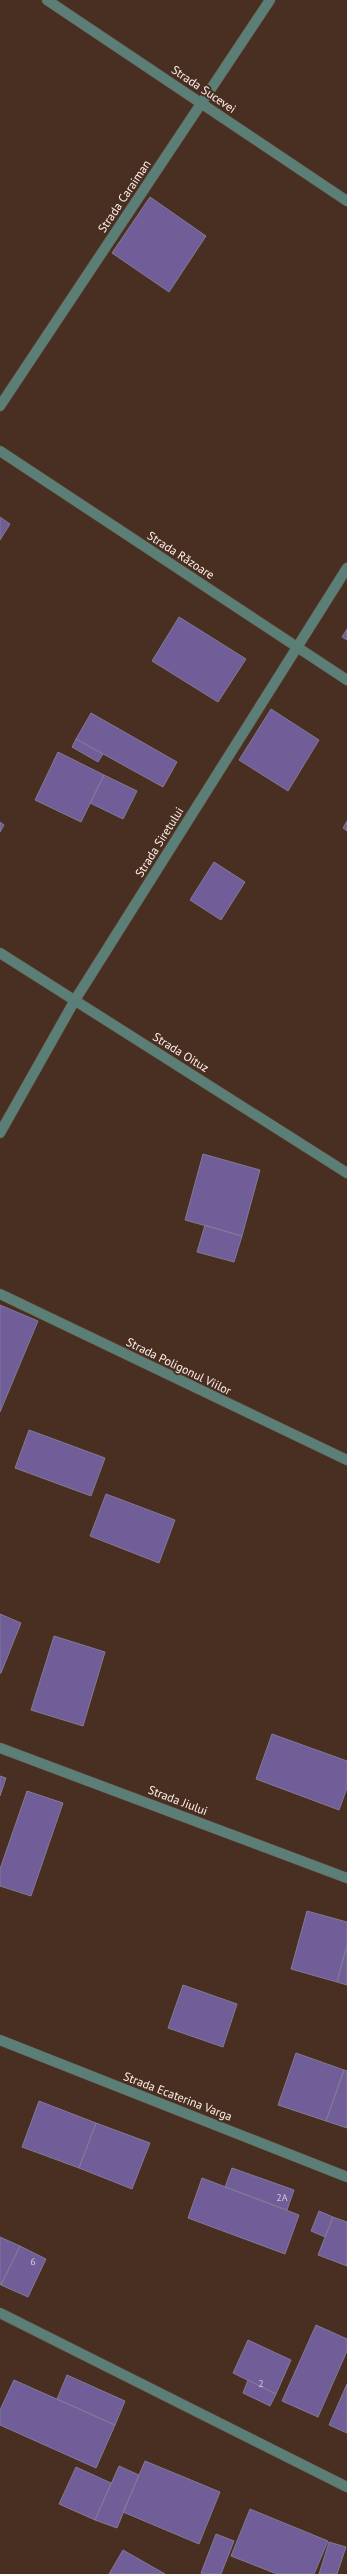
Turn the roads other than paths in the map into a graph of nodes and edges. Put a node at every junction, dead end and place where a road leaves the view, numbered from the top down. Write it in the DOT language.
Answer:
graph roads {
  1 [pos="47,0"];
  2 [pos="270,0"];
  3 [pos="202,103"];
  4 [pos="347,201"];
  5 [pos="0,406"];
  6 [pos="0,451"];
  7 [pos="347,568"];
  8 [pos="298,647"];
  9 [pos="347,680"];
  10 [pos="0,953"];
  11 [pos="75,1000"];
  12 [pos="0,1133"];
  13 [pos="347,1173"];
  14 [pos="0,1294"];
  15 [pos="347,1460"];
  16 [pos="0,1748"];
  17 [pos="347,1878"];
  18 [pos="0,2040"];
  19 [pos="347,2177"];
  20 [pos="0,2313"];
  21 [pos="347,2487"];
  1 -- 3 [label="street, Strada Sucevei"];
  2 -- 3 [label="street, Strada Caraiman"];
  3 -- 4 [label="street, Strada Sucevei"];
  3 -- 5 [label="street, Strada Caraiman"];
  6 -- 8 [label="street, Strada Răzoare"];
  7 -- 8 [label="street, Strada Siretului"];
  8 -- 9 [label="street, Strada Răzoare"];
  8 -- 11 [label="street, Strada Siretului"];
  10 -- 11 [label="street, Strada Oituz"];
  11 -- 12 [label="street, Strada Siretului"];
  11 -- 13 [label="street, Strada Oituz"];
  14 -- 15 [label="street, Strada Poligonul Viilor"];
  16 -- 17 [label="street, Strada Jiului"];
  18 -- 19 [label="street, Strada Ecaterina Varga"];
  20 -- 21 [label="street"];
}
